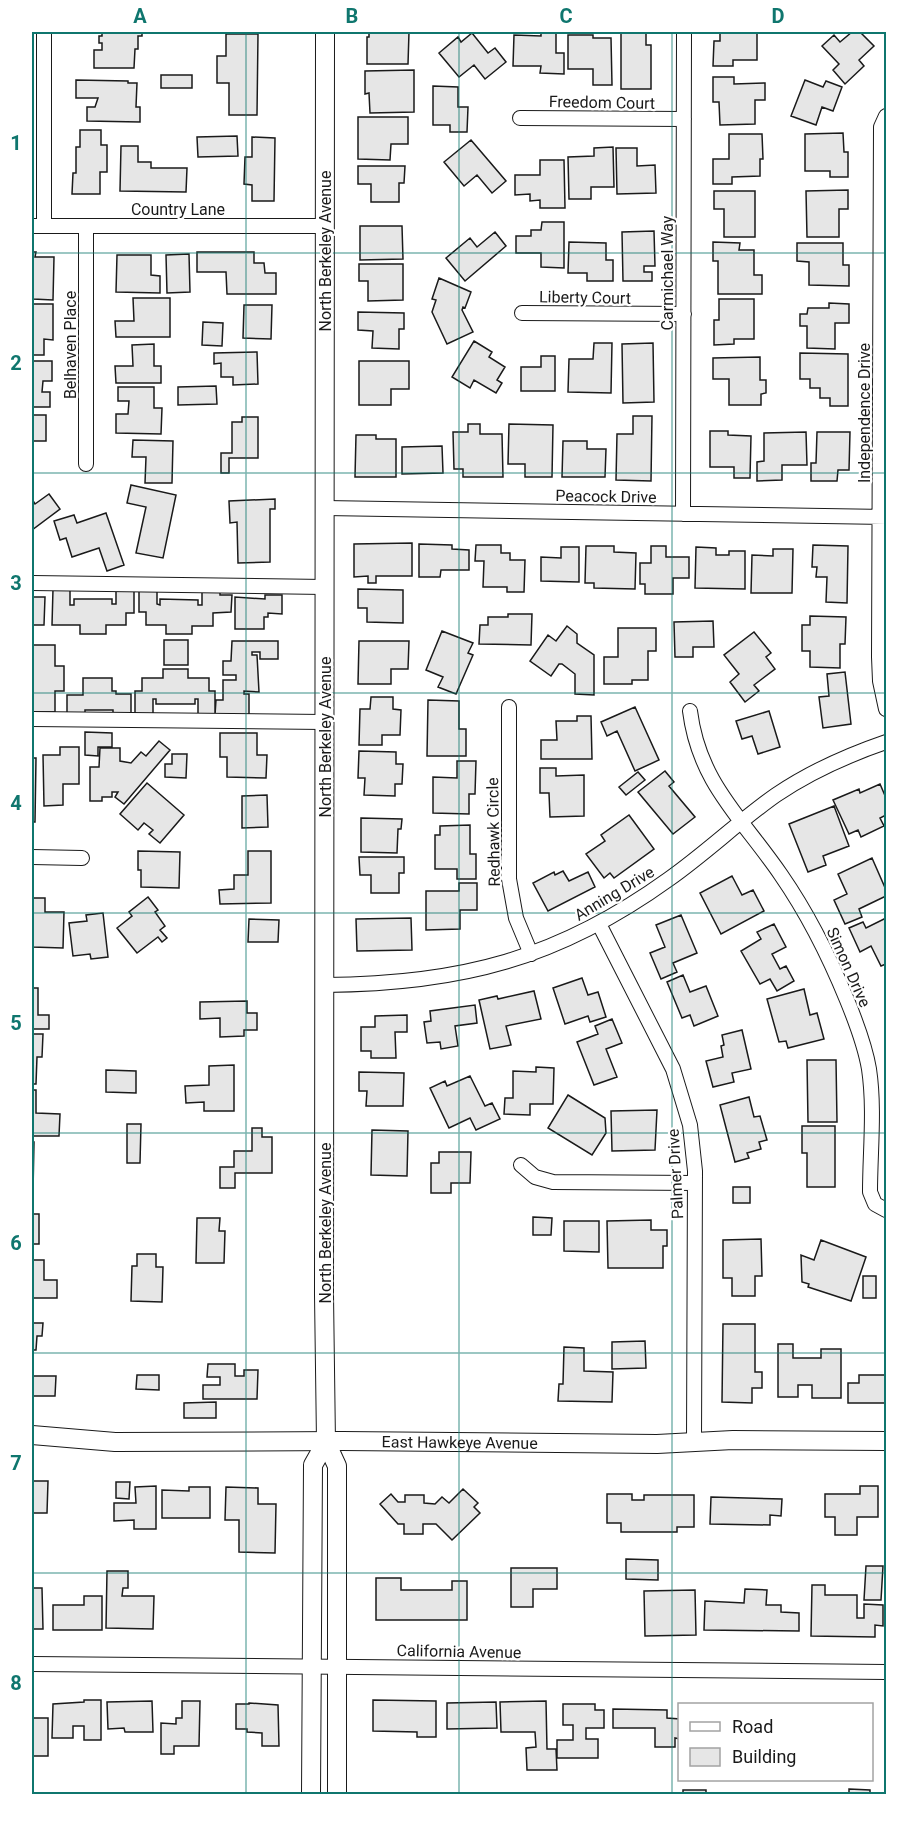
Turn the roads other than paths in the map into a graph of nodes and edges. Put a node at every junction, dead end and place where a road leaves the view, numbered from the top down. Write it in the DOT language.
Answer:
graph roads {
  1 [pos="44,32"];
  2 [pos="325,32"];
  3 [pos="684,32"];
  4 [pos="886,116"];
  5 [pos="519,118"];
  6 [pos="684,119"];
  7 [pos="38,226"];
  8 [pos="86,226"];
  9 [pos="325,226"];
  10 [pos="522,313"];
  11 [pos="684,314"];
  12 [pos="86,464"];
  13 [pos="325,508"];
  14 [pos="683,514"];
  15 [pos="883,517"];
  16 [pos="32,584"];
  17 [pos="325,586"];
  18 [pos="509,707"];
  19 [pos="886,709"];
  20 [pos="690,711"];
  21 [pos="32,719"];
  22 [pos="324,722"];
  23 [pos="886,742"];
  24 [pos="741,822"];
  25 [pos="32,857"];
  26 [pos="82,858"];
  27 [pos="599,924"];
  28 [pos="531,954"];
  29 [pos="325,985"];
  30 [pos="521,1165"];
  31 [pos="695,1183"];
  32 [pos="886,1210"];
  33 [pos="32,1435"];
  34 [pos="886,1441"];
  35 [pos="326,1442"];
  36 [pos="694,1442"];
  37 [pos="32,1664"];
  38 [pos="312,1666"];
  39 [pos="336,1666"];
  40 [pos="886,1672"];
  41 [pos="311,1794"];
  42 [pos="337,1794"];
  1 -- 7 [label="street"];
  2 -- 9 [label="street, North Berkeley Avenue"];
  3 -- 6 [label="street, Carmichael Way"];
  4 -- 15 [label="street, Independence Drive"];
  5 -- 6 [label="street, Freedom Court"];
  6 -- 11 [label="street, Carmichael Way"];
  7 -- 8 [label="street, Country Lane"];
  8 -- 9 [label="street, Country Lane"];
  8 -- 12 [label="street, Belhaven Place"];
  9 -- 13 [label="street, North Berkeley Avenue"];
  10 -- 11 [label="street, Liberty Court"];
  11 -- 14 [label="street, Carmichael Way"];
  13 -- 14 [label="street, Peacock Drive"];
  13 -- 17 [label="street, North Berkeley Avenue"];
  14 -- 15 [label="street, Peacock Drive"];
  15 -- 19 [label="street, Independence Drive"];
  16 -- 17 [label="street"];
  17 -- 22 [label="street, North Berkeley Avenue"];
  18 -- 28 [label="street, Redhawk Circle"];
  20 -- 24 [label="street, Simon Drive"];
  21 -- 22 [label="street"];
  22 -- 29 [label="street, North Berkeley Avenue"];
  23 -- 24 [label="street, Anning Drive"];
  24 -- 27 [label="street, Anning Drive"];
  24 -- 32 [label="street, Simon Drive"];
  25 -- 26 [label="street"];
  27 -- 28 [label="street, Anning Drive"];
  27 -- 31 [label="street, Palmer Drive"];
  28 -- 29 [label="street, Anning Drive"];
  29 -- 35 [label="street, North Berkeley Avenue"];
  30 -- 31 [label="street"];
  31 -- 36 [label="street, Palmer Drive"];
  33 -- 35 [label="street, East Hawkeye Avenue"];
  34 -- 36 [label="street, East Hawkeye Avenue"];
  35 -- 36 [label="street, East Hawkeye Avenue"];
  35 -- 38 [label="street, North Berkeley Avenue"];
  35 -- 39 [label="street, North Berkeley Avenue"];
  37 -- 38 [label="street, California Avenue"];
  38 -- 39 [label="street, California Avenue"];
  38 -- 41 [label="street, North Berkeley Avenue"];
  39 -- 40 [label="street, California Avenue"];
  39 -- 42 [label="street, North Berkeley Avenue"];
}
